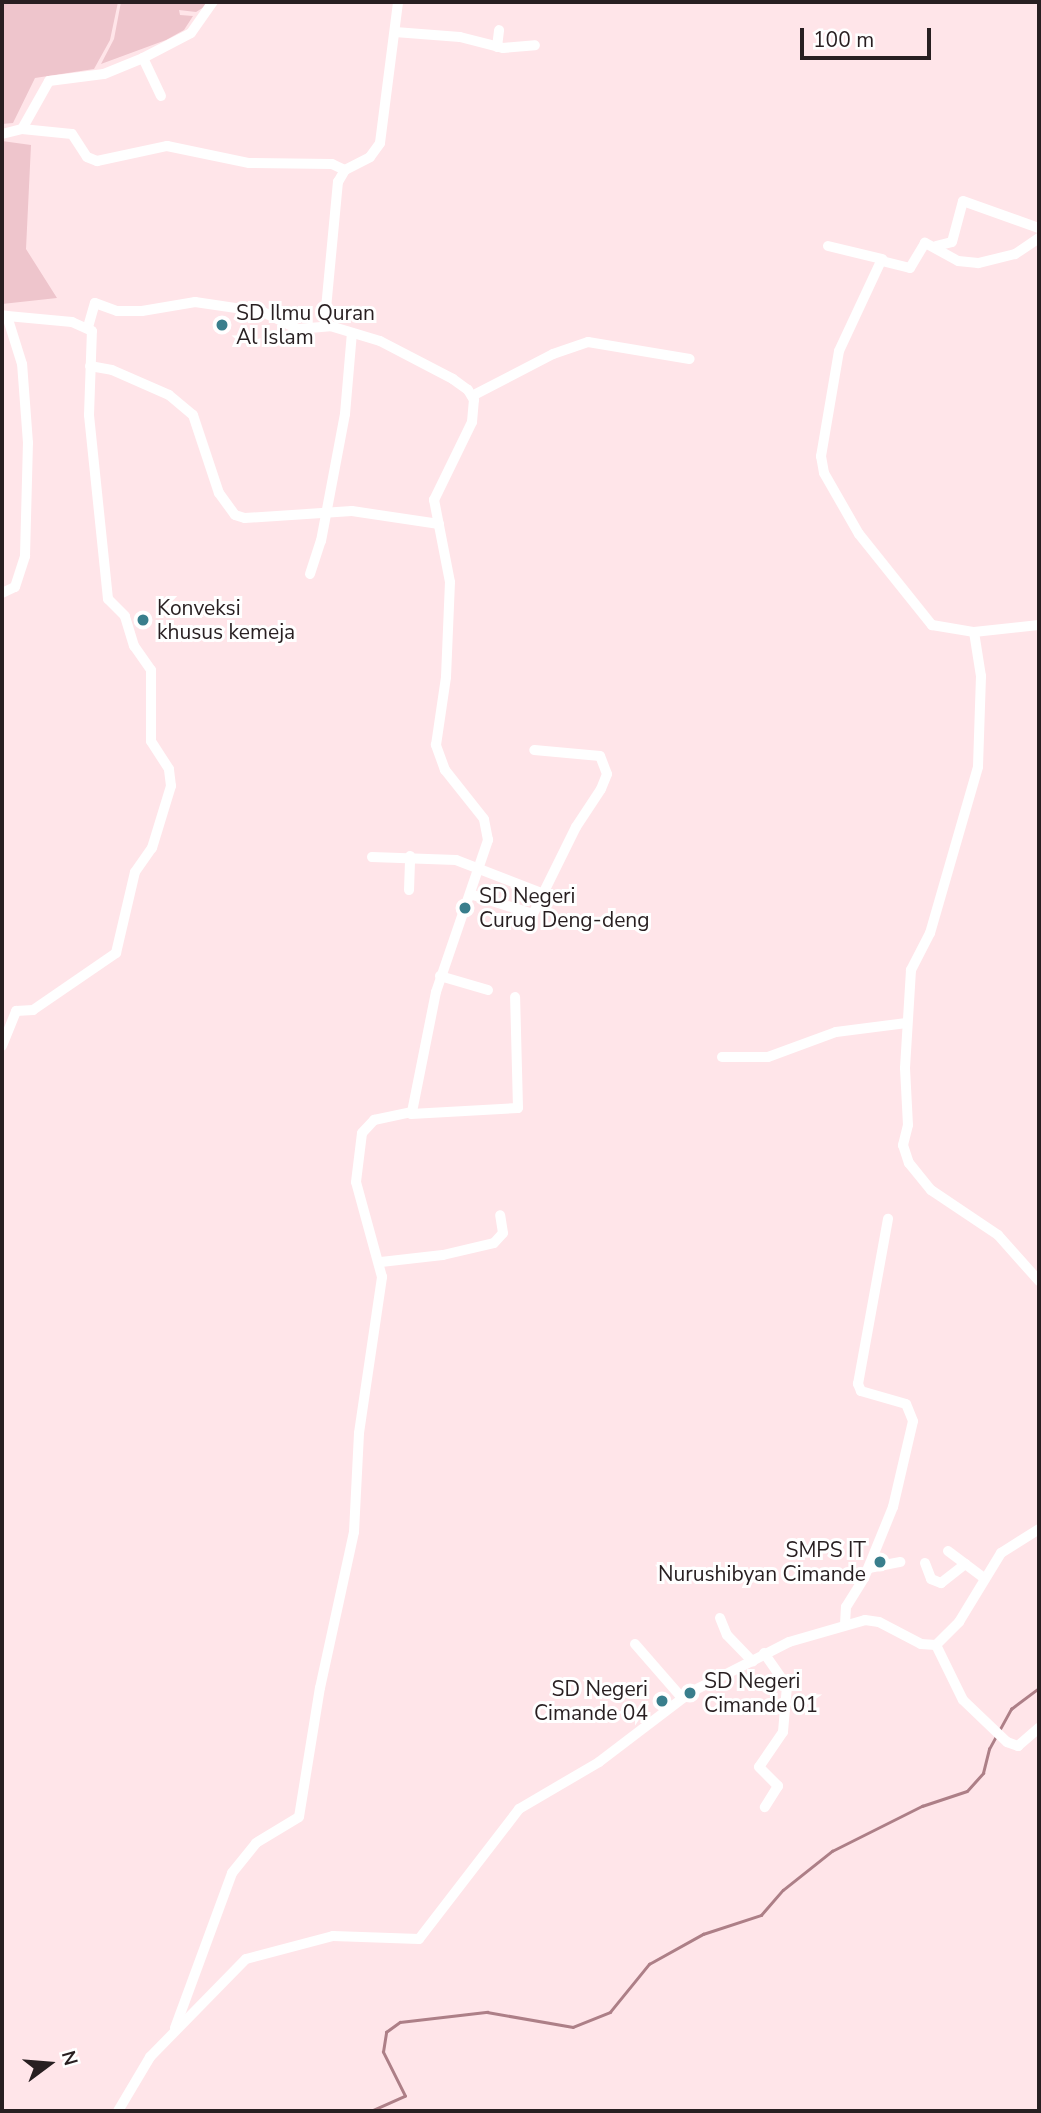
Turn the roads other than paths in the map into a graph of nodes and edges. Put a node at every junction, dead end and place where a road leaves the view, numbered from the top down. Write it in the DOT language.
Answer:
graph roads {
  1 [pos="213,2"];
  2 [pos="398,2"];
  3 [pos="499,30"];
  4 [pos="395,32"];
  5 [pos="535,45"];
  6 [pos="497,47"];
  7 [pos="143,58"];
  8 [pos="160,96"];
  9 [pos="22,129"];
  10 [pos="2,134"];
  11 [pos="345,170"];
  12 [pos="1039,228"];
  13 [pos="1039,237"];
  14 [pos="828,246"];
  15 [pos="935,246"];
  16 [pos="883,259"];
  17 [pos="5,316"];
  18 [pos="330,326"];
  19 [pos="88,327"];
  20 [pos="352,333"];
  21 [pos="690,359"];
  22 [pos="90,366"];
  23 [pos="472,396"];
  24 [pos="324,510"];
  25 [pos="439,524"];
  26 [pos="310,574"];
  27 [pos="2,593"];
  28 [pos="1039,625"];
  29 [pos="974,632"];
  30 [pos="534,750"];
  31 [pos="410,856"];
  32 [pos="372,858"];
  33 [pos="479,870"];
  34 [pos="409,890"];
  35 [pos="470,894"];
  36 [pos="544,894"];
  37 [pos="440,976"];
  38 [pos="488,990"];
  39 [pos="515,997"];
  40 [pos="906,1023"];
  41 [pos="2,1046"];
  42 [pos="722,1057"];
  43 [pos="411,1114"];
  44 [pos="500,1215"];
  45 [pos="888,1219"];
  46 [pos="381,1262"];
  47 [pos="1039,1281"];
  48 [pos="1039,1529"];
  49 [pos="948,1551"];
  50 [pos="900,1562"];
  51 [pos="925,1563"];
  52 [pos="965,1564"];
  53 [pos="869,1567"];
  54 [pos="984,1578"];
  55 [pos="720,1618"];
  56 [pos="845,1625"];
  57 [pos="635,1644"];
  58 [pos="936,1645"];
  59 [pos="764,1653"];
  60 [pos="752,1662"];
  61 [pos="682,1698"];
  62 [pos="1039,1728"];
  63 [pos="765,1807"];
  64 [pos="175,2028"];
  65 [pos="118,2111"];
  1 -- 7 [label="street"];
  2 -- 4 [label="street"];
  3 -- 6 [label="street"];
  4 -- 6 [label="street"];
  4 -- 11 [label="street"];
  5 -- 6 [label="street"];
  7 -- 8 [label="street"];
  7 -- 9 [label="street"];
  9 -- 10 [label="street"];
  9 -- 11 [label="street"];
  11 -- 18 [label="street"];
  12 -- 15 [label="street"];
  13 -- 15 [label="street"];
  14 -- 16 [label="street"];
  15 -- 16 [label="street"];
  16 -- 29 [label="street"];
  17 -- 19 [label="street"];
  17 -- 27 [label="street"];
  18 -- 19 [label="street"];
  18 -- 20 [label="street"];
  19 -- 22 [label="street"];
  20 -- 23 [label="street"];
  20 -- 24 [label="street"];
  21 -- 23 [label="street"];
  22 -- 24 [label="street"];
  22 -- 41 [label="street"];
  23 -- 25 [label="street"];
  24 -- 25 [label="street"];
  24 -- 26 [label="street"];
  25 -- 33 [label="street"];
  28 -- 29 [label="street"];
  29 -- 40 [label="street"];
  30 -- 36 [label="street"];
  31 -- 32 [label="street"];
  31 -- 33 [label="street"];
  31 -- 34 [label="street"];
  33 -- 35 [label="street"];
  33 -- 36 [label="street"];
  35 -- 36 [label="street"];
  35 -- 37 [label="street"];
  37 -- 38 [label="street"];
  37 -- 43 [label="street"];
  39 -- 43 [label="street"];
  40 -- 42 [label="street"];
  40 -- 47 [label="street"];
  43 -- 46 [label="street"];
  44 -- 46 [label="street"];
  45 -- 53 [label="street"];
  46 -- 64 [label="street"];
  48 -- 54 [label="street"];
  49 -- 52 [label="street"];
  50 -- 53 [label="street"];
  51 -- 52 [label="street"];
  52 -- 54 [label="street"];
  53 -- 56 [label="street"];
  54 -- 58 [label="street"];
  55 -- 60 [label="street"];
  56 -- 58 [label="street"];
  56 -- 59 [label="street"];
  57 -- 61 [label="street"];
  58 -- 62 [label="street"];
  59 -- 60 [label="street"];
  59 -- 63 [label="street"];
  60 -- 61 [label="street"];
  61 -- 64 [label="street"];
  64 -- 65 [label="street"];
}
